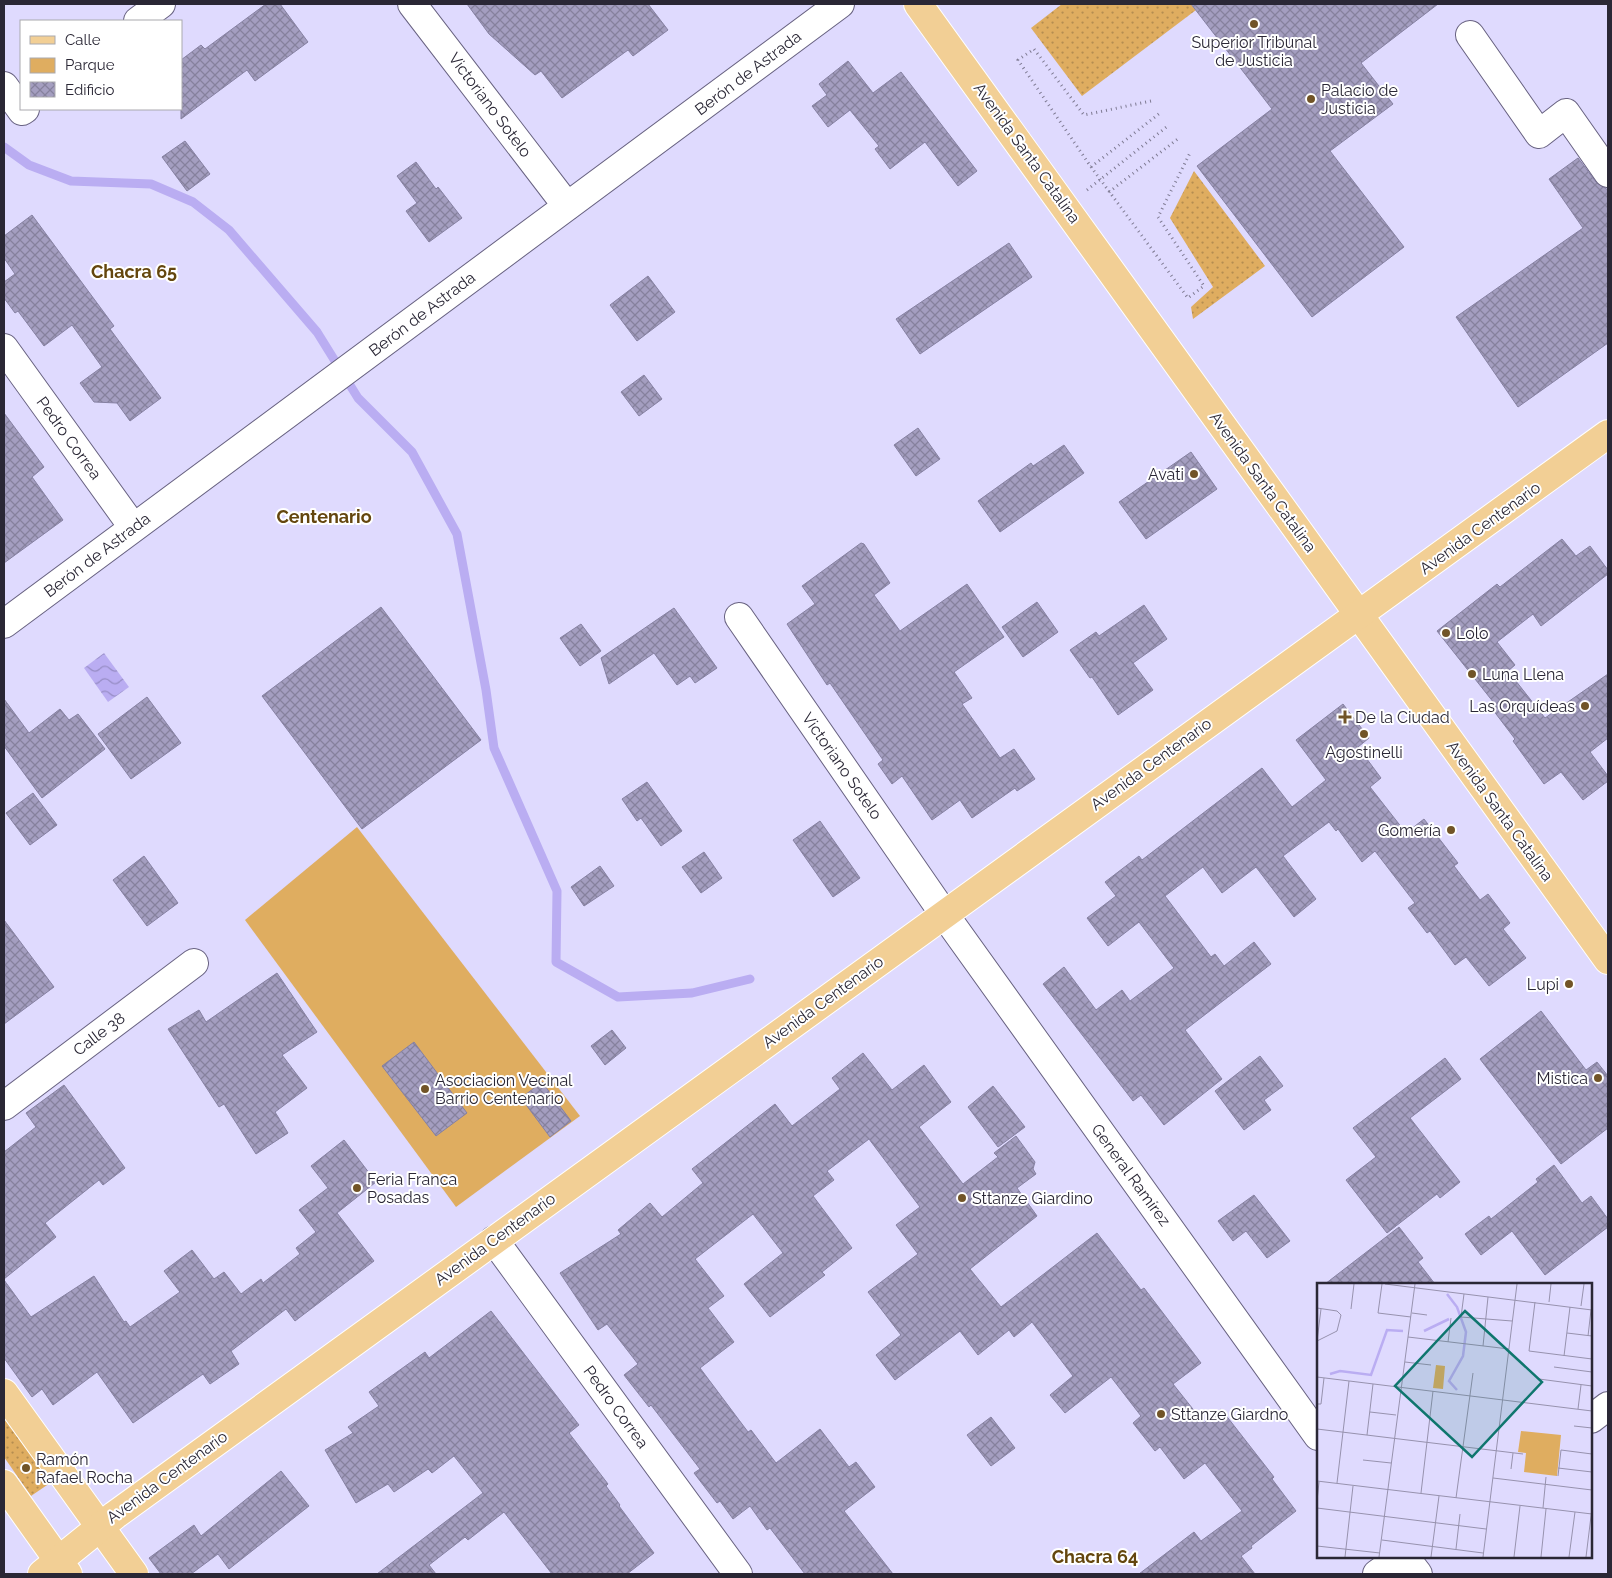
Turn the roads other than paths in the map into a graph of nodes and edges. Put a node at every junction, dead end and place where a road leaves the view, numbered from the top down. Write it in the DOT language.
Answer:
graph roads {
  1 [pos="161,4"];
  2 [pos="412,4"];
  3 [pos="840,4"];
  4 [pos="918,4"];
  5 [pos="139,20"];
  6 [pos="1470,35"];
  7 [pos="4,86"];
  8 [pos="20,106"];
  9 [pos="1608,173"];
  10 [pos="567,206"];
  11 [pos="4,348"];
  12 [pos="1608,434"];
  13 [pos="134,527"];
  14 [pos="1360,615"];
  15 [pos="739,617"];
  16 [pos="4,624"];
  17 [pos="944,914"];
  18 [pos="1608,960"];
  19 [pos="194,963"];
  20 [pos="4,1106"];
  21 [pos="494,1240"];
  22 [pos="4,1393"];
  23 [pos="1608,1406"];
  24 [pos="1592,1418"];
  25 [pos="1317,1435"];
  26 [pos="4,1484"];
  27 [pos="100,1526"];
  28 [pos="1400,1558"];
  29 [pos="1406,1558"];
  30 [pos="56,1570"];
  31 [pos="134,1574"];
  32 [pos="738,1574"];
  33 [pos="1377,1574"];
  34 [pos="1418,1574"];
  1 -- 5 [label="street"];
  2 -- 10 [label="street, Victoriano Sotelo"];
  3 -- 10 [label="street, Berón de Astrada"];
  4 -- 14 [label="main road, Avenida Santa Catalina"];
  6 -- 9 [label="street"];
  7 -- 8 [label="street"];
  10 -- 13 [label="street, Berón de Astrada"];
  11 -- 13 [label="street, Pedro Correa"];
  12 -- 14 [label="main road, Avenida Centenario"];
  13 -- 16 [label="street, Berón de Astrada"];
  14 -- 17 [label="main road, Avenida Centenario"];
  14 -- 18 [label="main road, Avenida Santa Catalina"];
  15 -- 17 [label="street, Victoriano Sotelo"];
  17 -- 21 [label="main road, Avenida Centenario"];
  17 -- 25 [label="street, General Ramírez"];
  19 -- 20 [label="street, Calle 38"];
  21 -- 27 [label="main road, Avenida Centenario"];
  21 -- 32 [label="street, Pedro Correa"];
  22 -- 27 [label="main road"];
  23 -- 24 [label="street"];
  26 -- 30 [label="main road"];
  27 -- 30 [label="main road, Avenida Centenario"];
  27 -- 31 [label="main road"];
  28 -- 33 [label="street"];
  29 -- 34 [label="street"];
}
